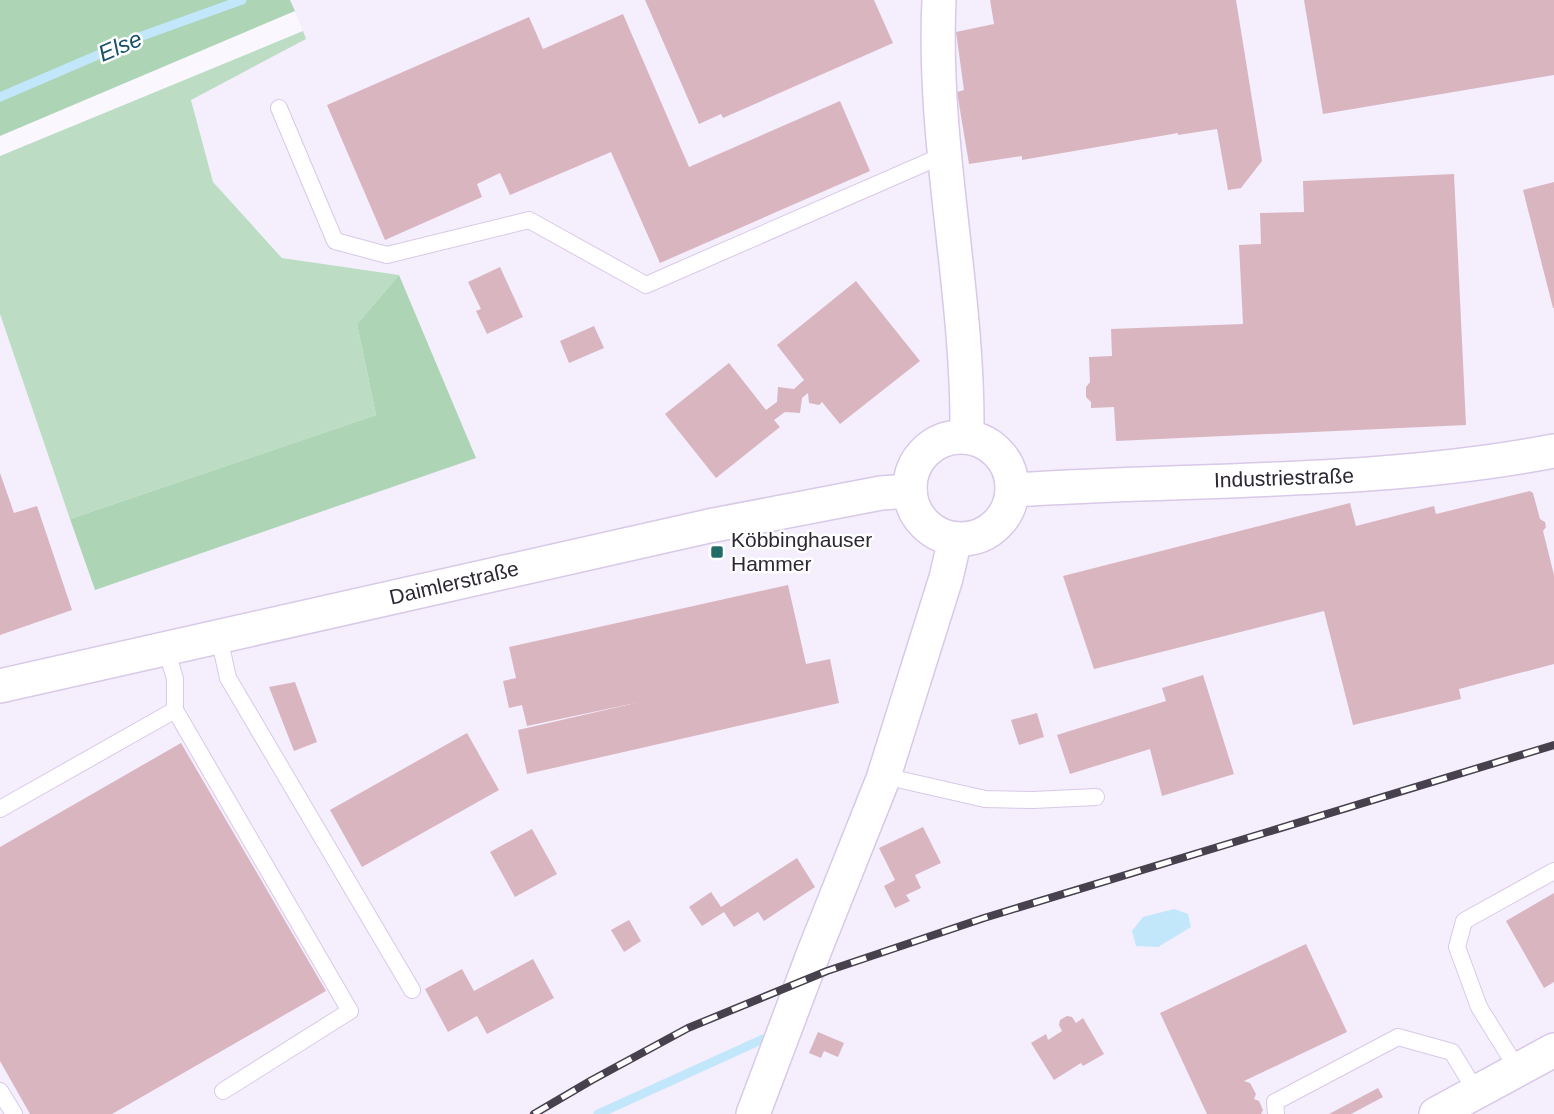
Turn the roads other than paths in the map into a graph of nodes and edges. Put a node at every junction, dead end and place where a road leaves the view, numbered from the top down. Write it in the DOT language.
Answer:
graph roads {
  1 [pos="939,0"];
  2 [pos="279,108"];
  3 [pos="946,154"];
  4 [pos="967,437"];
  5 [pos="1554,451"];
  6 [pos="1013,490"];
  7 [pos="910,491"];
  8 [pos="954,539"];
  9 [pos="219,637"];
  10 [pos="166,648"];
  11 [pos="0,686"];
  12 [pos="175,710"];
  13 [pos="884,776"];
  14 [pos="1096,796"];
  15 [pos="0,809"];
  16 [pos="1554,871"];
  17 [pos="412,990"];
  18 [pos="1554,1050"];
  19 [pos="1518,1070"];
  20 [pos="0,1091"];
  21 [pos="223,1091"];
  22 [pos="1477,1093"];
  23 [pos="14,1114"];
  24 [pos="753,1114"];
  25 [pos="1276,1114"];
  26 [pos="1436,1114"];
  1 -- 3 [label="street"];
  2 -- 3 [label="lane"];
  3 -- 4 [label="street"];
  4 -- 6 [label="street"];
  4 -- 7 [label="street"];
  5 -- 6 [label="street, Industriestraße"];
  6 -- 8 [label="street"];
  7 -- 8 [label="street"];
  7 -- 9 [label="street, Daimlerstraße"];
  8 -- 13 [label="street"];
  9 -- 10 [label="street, Daimlerstraße"];
  9 -- 17 [label="lane"];
  10 -- 11 [label="street, Daimlerstraße"];
  10 -- 12 [label="lane"];
  12 -- 15 [label="lane"];
  12 -- 21 [label="lane"];
  13 -- 14 [label="lane"];
  13 -- 24 [label="street"];
  16 -- 19 [label="lane"];
  18 -- 19 [label="street"];
  19 -- 22 [label="street"];
  20 -- 23 [label="lane"];
  22 -- 25 [label="lane"];
  22 -- 26 [label="street"];
}
